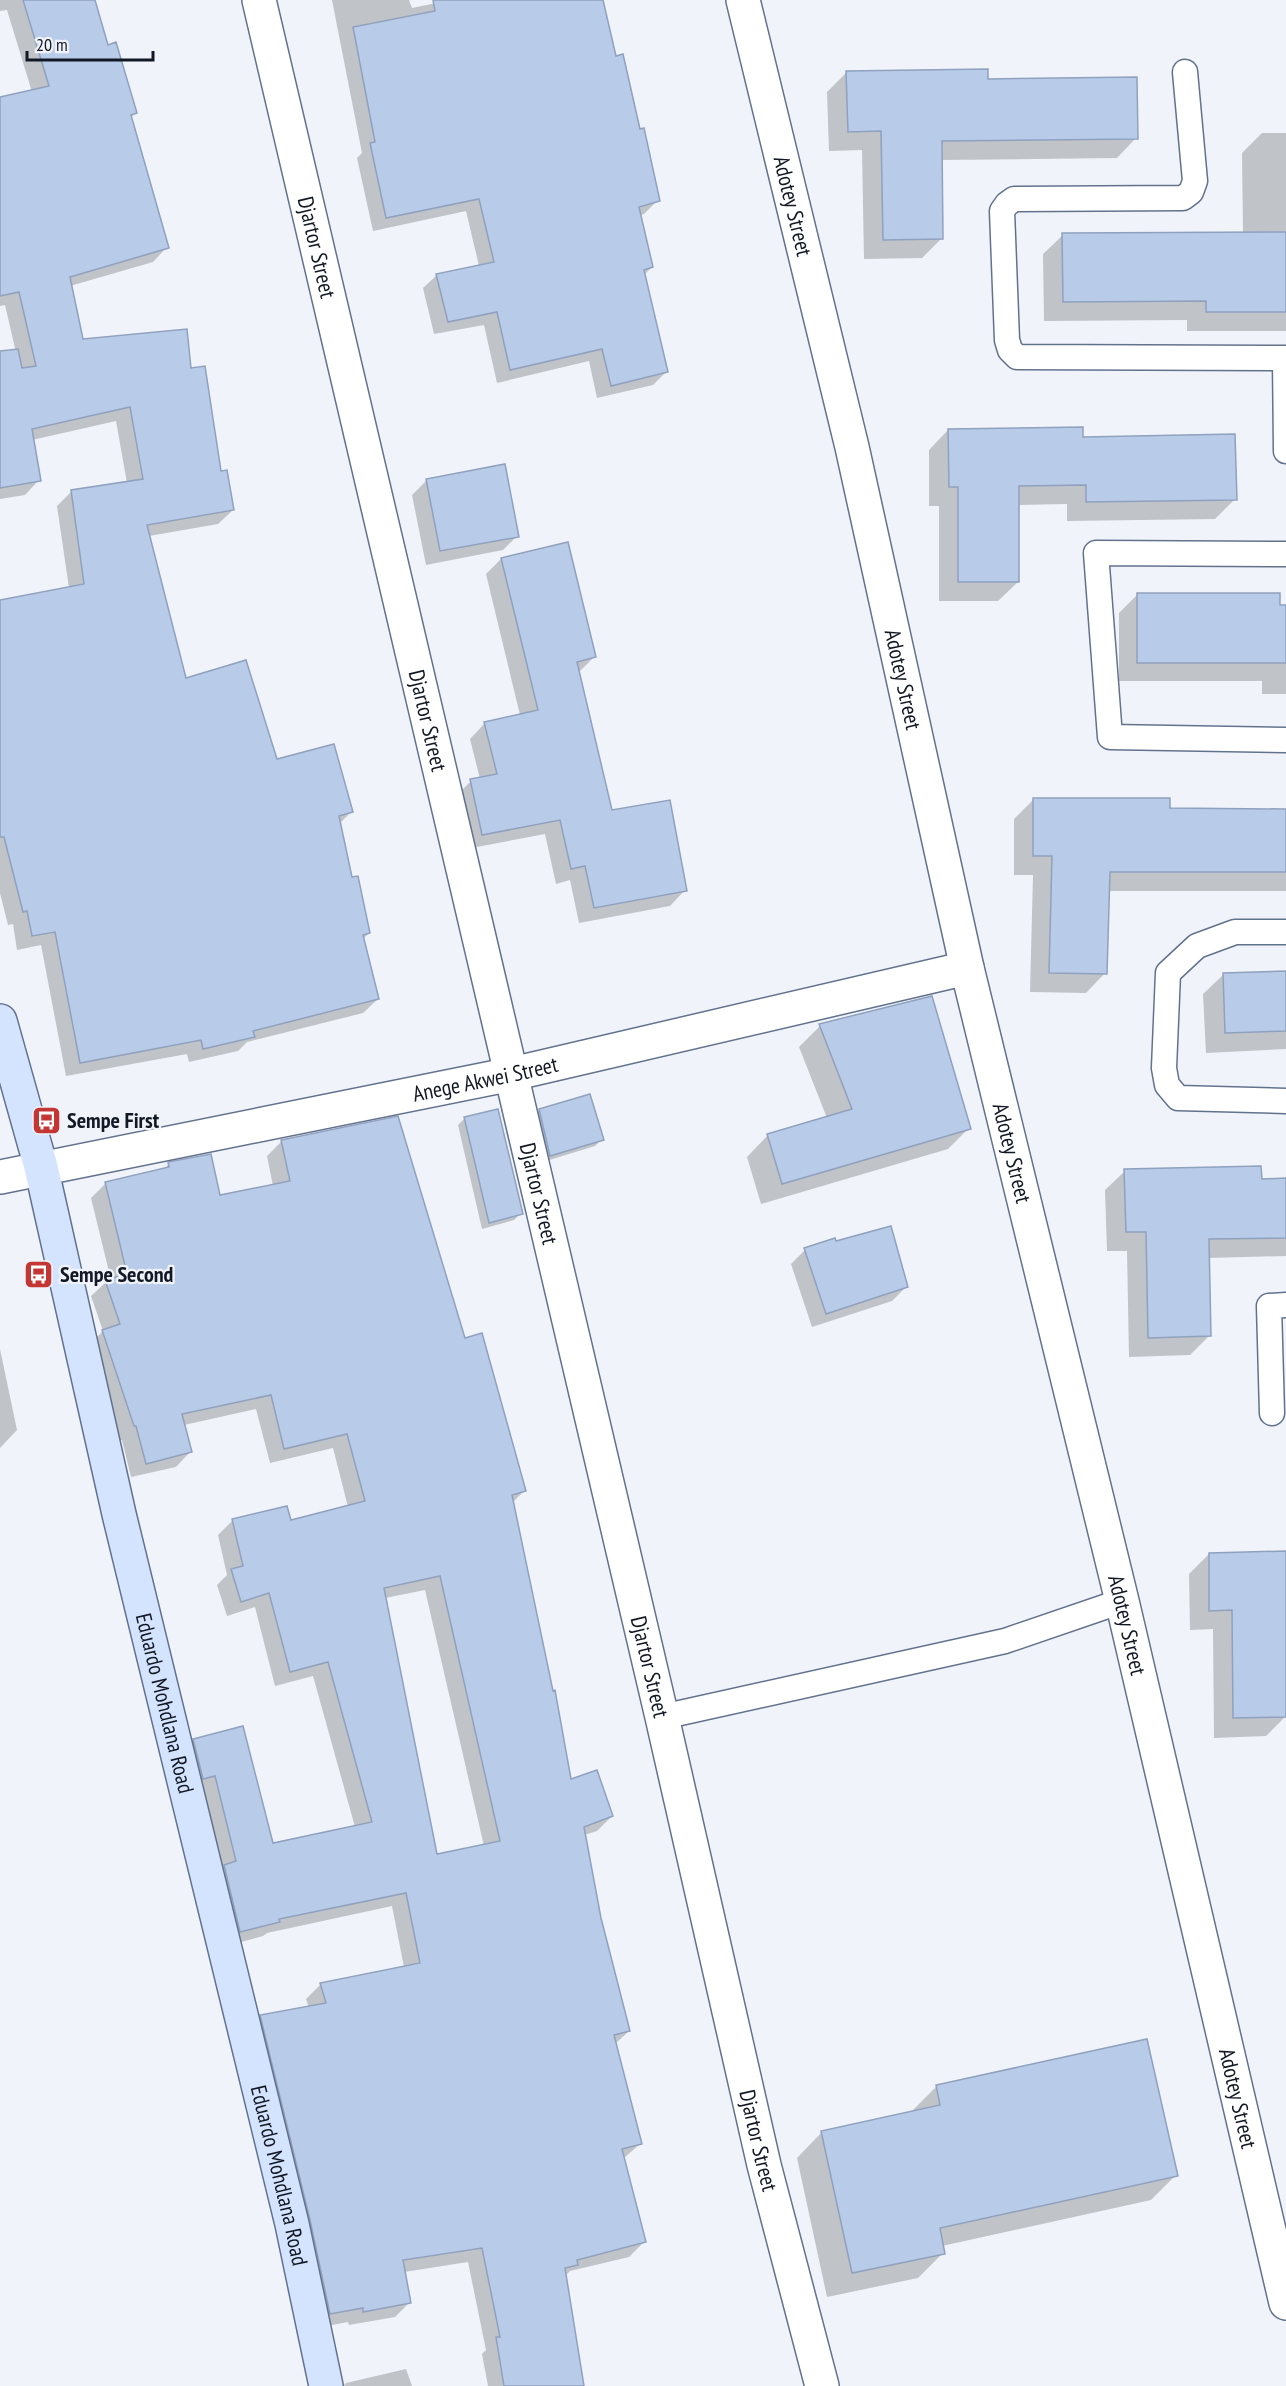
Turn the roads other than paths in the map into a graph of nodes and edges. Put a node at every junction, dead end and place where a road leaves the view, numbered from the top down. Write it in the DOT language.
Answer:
graph roads {
  1 [pos="259,0"];
  2 [pos="743,0"];
  3 [pos="1185,72"];
  4 [pos="1286,358"];
  5 [pos="1286,451"];
  6 [pos="1286,554"];
  7 [pos="1286,740"];
  8 [pos="1286,932"];
  9 [pos="968,968"];
  10 [pos="0,1021"];
  11 [pos="512,1074"];
  12 [pos="1286,1101"];
  13 [pos="41,1167"];
  14 [pos="0,1177"];
  15 [pos="1286,1305"];
  16 [pos="1272,1413"];
  17 [pos="1122,1601"];
  18 [pos="662,1717"];
  19 [pos="1286,2303"];
  20 [pos="326,2386"];
  21 [pos="822,2386"];
  1 -- 11 [label="street, Djartor Street"];
  2 -- 9 [label="street, Adotey Street"];
  3 -- 4 [label="lane"];
  4 -- 5 [label="lane"];
  6 -- 7 [label="lane"];
  8 -- 12 [label="lane"];
  9 -- 11 [label="street, Anege Akwei Street"];
  9 -- 17 [label="street, Adotey Street"];
  10 -- 13 [label="main road, Eduardo Mohdlana Road"];
  11 -- 13 [label="street, Anege Akwei Street"];
  11 -- 18 [label="street, Djartor Street"];
  13 -- 14 [label="street, Anege Akwei Street"];
  13 -- 20 [label="main road, Eduardo Mohdlana Road"];
  15 -- 16 [label="lane"];
  17 -- 18 [label="lane"];
  17 -- 19 [label="street, Adotey Street"];
  18 -- 21 [label="street, Djartor Street"];
}
